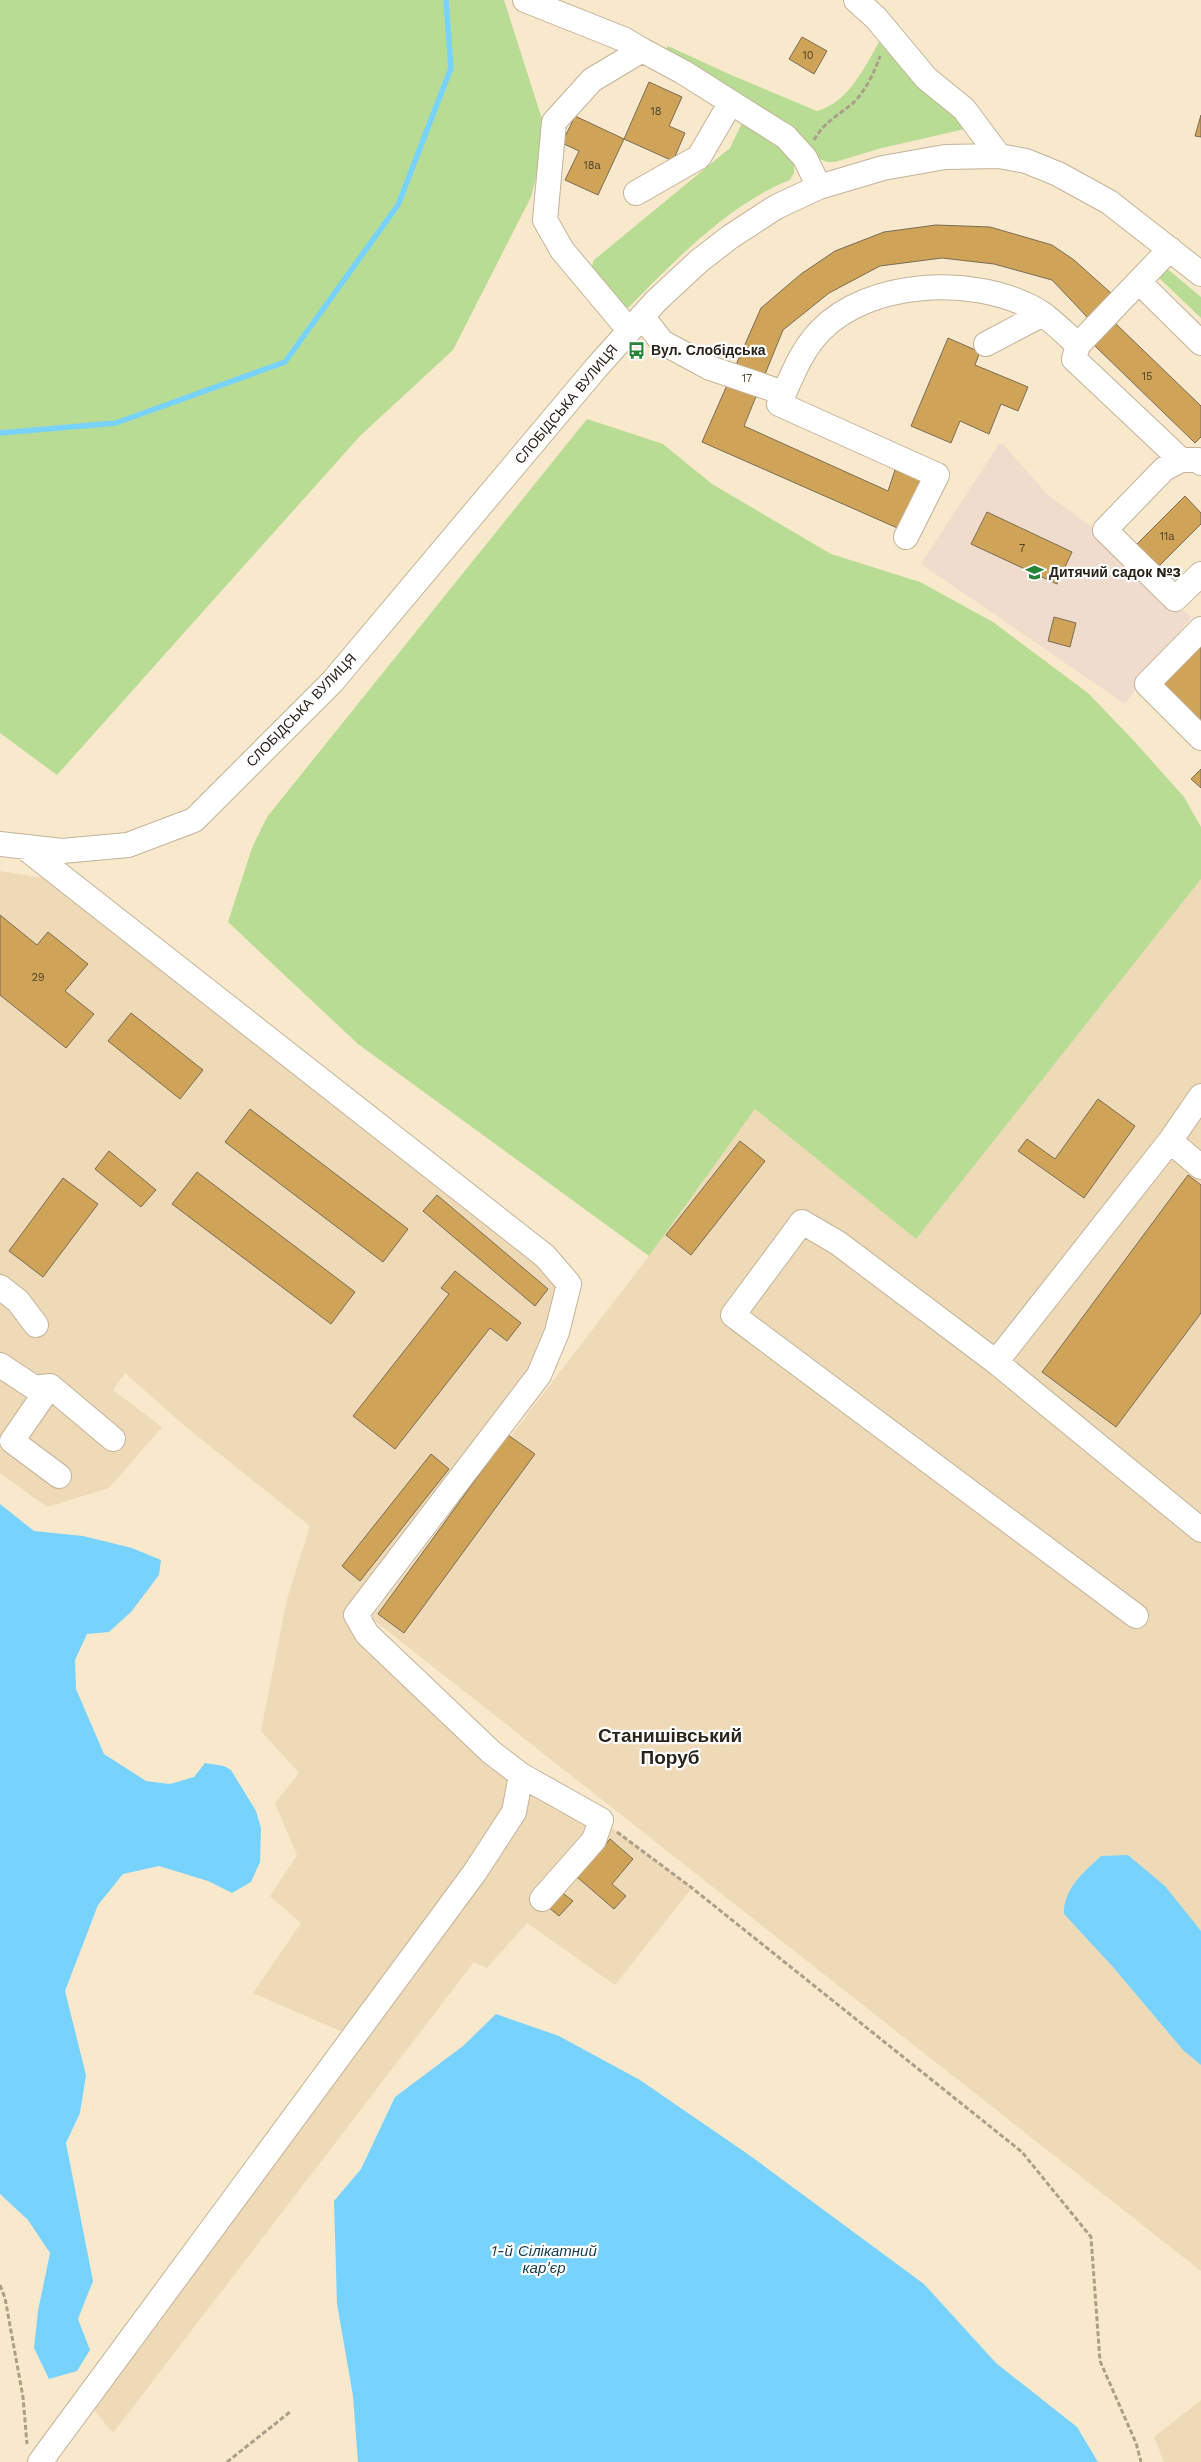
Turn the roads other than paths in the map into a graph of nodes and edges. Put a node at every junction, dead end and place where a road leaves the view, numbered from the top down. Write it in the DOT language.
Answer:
graph roads {
  1 [pos="525,0"];
  2 [pos="856,0"];
  3 [pos="642,50"];
  4 [pos="730,102"];
  5 [pos="999,156"];
  6 [pos="819,187"];
  7 [pos="636,193"];
  8 [pos="1170,249"];
  9 [pos="1201,274"];
  10 [pos="1139,282"];
  11 [pos="1043,314"];
  12 [pos="635,323"];
  13 [pos="1201,343"];
  14 [pos="986,344"];
  15 [pos="1078,345"];
  16 [pos="784,393"];
  17 [pos="1195,460"];
  18 [pos="906,537"];
  19 [pos="1201,574"];
  20 [pos="1201,629"];
  21 [pos="1201,738"];
  22 [pos="0,844"];
  23 [pos="24,847"];
  24 [pos="1201,1096"];
  25 [pos="1170,1140"];
  26 [pos="1201,1167"];
  27 [pos="0,1287"];
  28 [pos="36,1325"];
  29 [pos="996,1362"];
  30 [pos="0,1365"];
  31 [pos="50,1386"];
  32 [pos="6,1436"];
  33 [pos="113,1439"];
  34 [pos="59,1476"];
  35 [pos="1201,1530"];
  36 [pos="1136,1616"];
  37 [pos="521,1776"];
  38 [pos="542,1899"];
  39 [pos="34,2457"];
  1 -- 3 [label="street"];
  2 -- 5 [label="street"];
  3 -- 4 [label="street"];
  3 -- 12 [label="street"];
  4 -- 6 [label="street"];
  4 -- 7 [label="street"];
  5 -- 6 [label="street, СЛОБІДСЬКА ВУЛИЦЯ"];
  5 -- 8 [label="street, СЛОБІДСЬКА ВУЛИЦЯ"];
  6 -- 12 [label="street, СЛОБІДСЬКА ВУЛИЦЯ"];
  8 -- 9 [label="street, СЛОБІДСЬКА ВУЛИЦЯ"];
  8 -- 10 [label="street"];
  10 -- 13 [label="street"];
  10 -- 15 [label="street"];
  11 -- 14 [label="street"];
  11 -- 15 [label="street"];
  11 -- 16 [label="street"];
  12 -- 16 [label="street"];
  12 -- 23 [label="street, СЛОБІДСЬКА ВУЛИЦЯ"];
  15 -- 17 [label="street"];
  16 -- 18 [label="street"];
  17 -- 19 [label="street"];
  20 -- 21 [label="street"];
  22 -- 23 [label="street, СЛОБІДСЬКА ВУЛИЦЯ"];
  23 -- 37 [label="street"];
  24 -- 25 [label="street"];
  25 -- 26 [label="street"];
  25 -- 29 [label="street"];
  27 -- 28 [label="street"];
  29 -- 35 [label="street"];
  29 -- 36 [label="street"];
  30 -- 31 [label="street"];
  31 -- 32 [label="street"];
  31 -- 33 [label="street"];
  32 -- 34 [label="street"];
  37 -- 38 [label="street"];
  37 -- 39 [label="street"];
}
